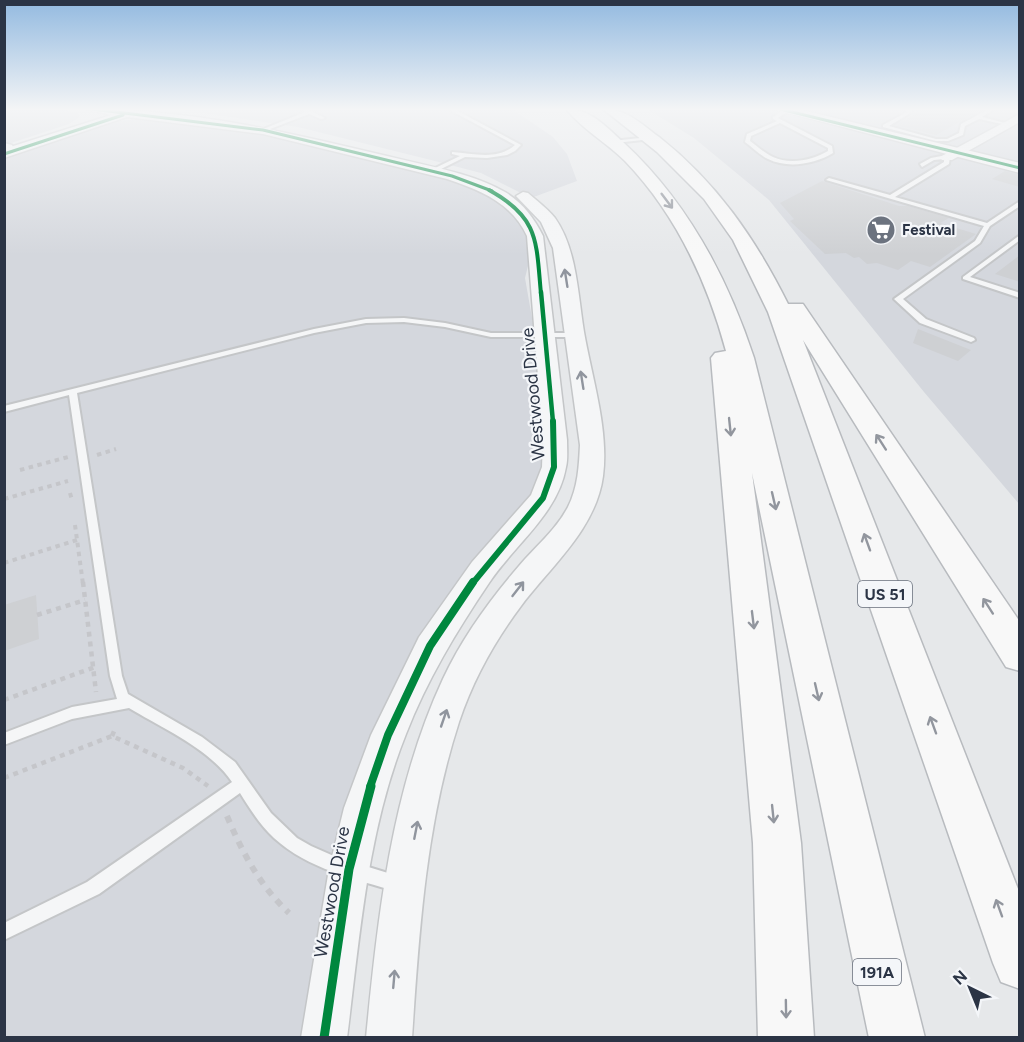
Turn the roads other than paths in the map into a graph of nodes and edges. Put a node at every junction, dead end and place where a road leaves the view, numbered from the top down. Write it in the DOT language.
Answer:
graph roads {
  1 [pos="415,158"];
  2 [pos="420,158"];
  3 [pos="461,158"];
  4 [pos="461,158"];
  5 [pos="627,158"];
  6 [pos="629,158"];
  7 [pos="671,158"];
  8 [pos="770,158"];
  9 [pos="820,158"];
  10 [pos="939,158"];
  11 [pos="950,158"];
  12 [pos="961,158"];
  13 [pos="965,158"];
  14 [pos="632,161"];
  15 [pos="444,163"];
  16 [pos="922,165"];
  17 [pos="1020,168"];
  18 [pos="1020,174"];
  19 [pos="829,180"];
  20 [pos="891,197"];
  21 [pos="1020,203"];
  22 [pos="988,225"];
  23 [pos="737,231"];
  24 [pos="1020,237"];
  25 [pos="695,246"];
  26 [pos="1020,296"];
  27 [pos="560,336"];
  28 [pos="971,340"];
  29 [pos="73,392"];
  30 [pos="4,409"];
  31 [pos="1020,655"];
  32 [pos="128,703"];
  33 [pos="4,739"];
  34 [pos="242,783"];
  35 [pos="349,869"];
  36 [pos="405,886"];
  37 [pos="865,906"];
  38 [pos="4,932"];
  39 [pos="1020,963"];
  40 [pos="324,1038"];
  41 [pos="389,1038"];
  42 [pos="786,1038"];
  43 [pos="888,1038"];
  44 [pos="897,1038"];
  1 -- 15 [label="street, Westwood Drive"];
  2 -- 15 [label="street, Westwood Drive"];
  3 -- 15 [label="lane"];
  4 -- 15 [label="lane"];
  5 -- 14 [label="highway"];
  6 -- 14 [label="highway"];
  7 -- 23 [label="highway, US 51"];
  8 -- 9 [label="lane"];
  10 -- 16 [label="lane"];
  11 -- 20 [label="lane"];
  12 -- 18 [label="main road"];
  13 -- 17 [label="main road"];
  14 -- 25 [label="highway, one-way"];
  15 -- 27 [label="street, Westwood Drive"];
  27 -- 15 [label="street, Westwood Drive, one-way"];
  19 -- 20 [label="lane"];
  20 -- 22 [label="lane"];
  21 -- 22 [label="lane"];
  22 -- 28 [label="lane"];
  31 -- 23 [label="highway, one-way"];
  39 -- 23 [label="highway, US 51, one-way"];
  24 -- 26 [label="lane"];
  25 -- 37 [label="highway, one-way"];
  25 -- 42 [label="highway, one-way"];
  27 -- 29 [label="lane"];
  27 -- 35 [label="street, Westwood Drive"];
  36 -- 27 [label="street, Westwood Drive, one-way"];
  29 -- 30 [label="lane"];
  29 -- 32 [label="lane"];
  32 -- 33 [label="lane"];
  32 -- 34 [label="lane"];
  34 -- 35 [label="lane"];
  34 -- 38 [label="lane"];
  35 -- 36 [label="lane"];
  35 -- 40 [label="street, Westwood Drive"];
  41 -- 36 [label="street, Westwood Drive, one-way"];
  37 -- 43 [label="highway, 191A"];
  37 -- 44 [label="highway"];
}
